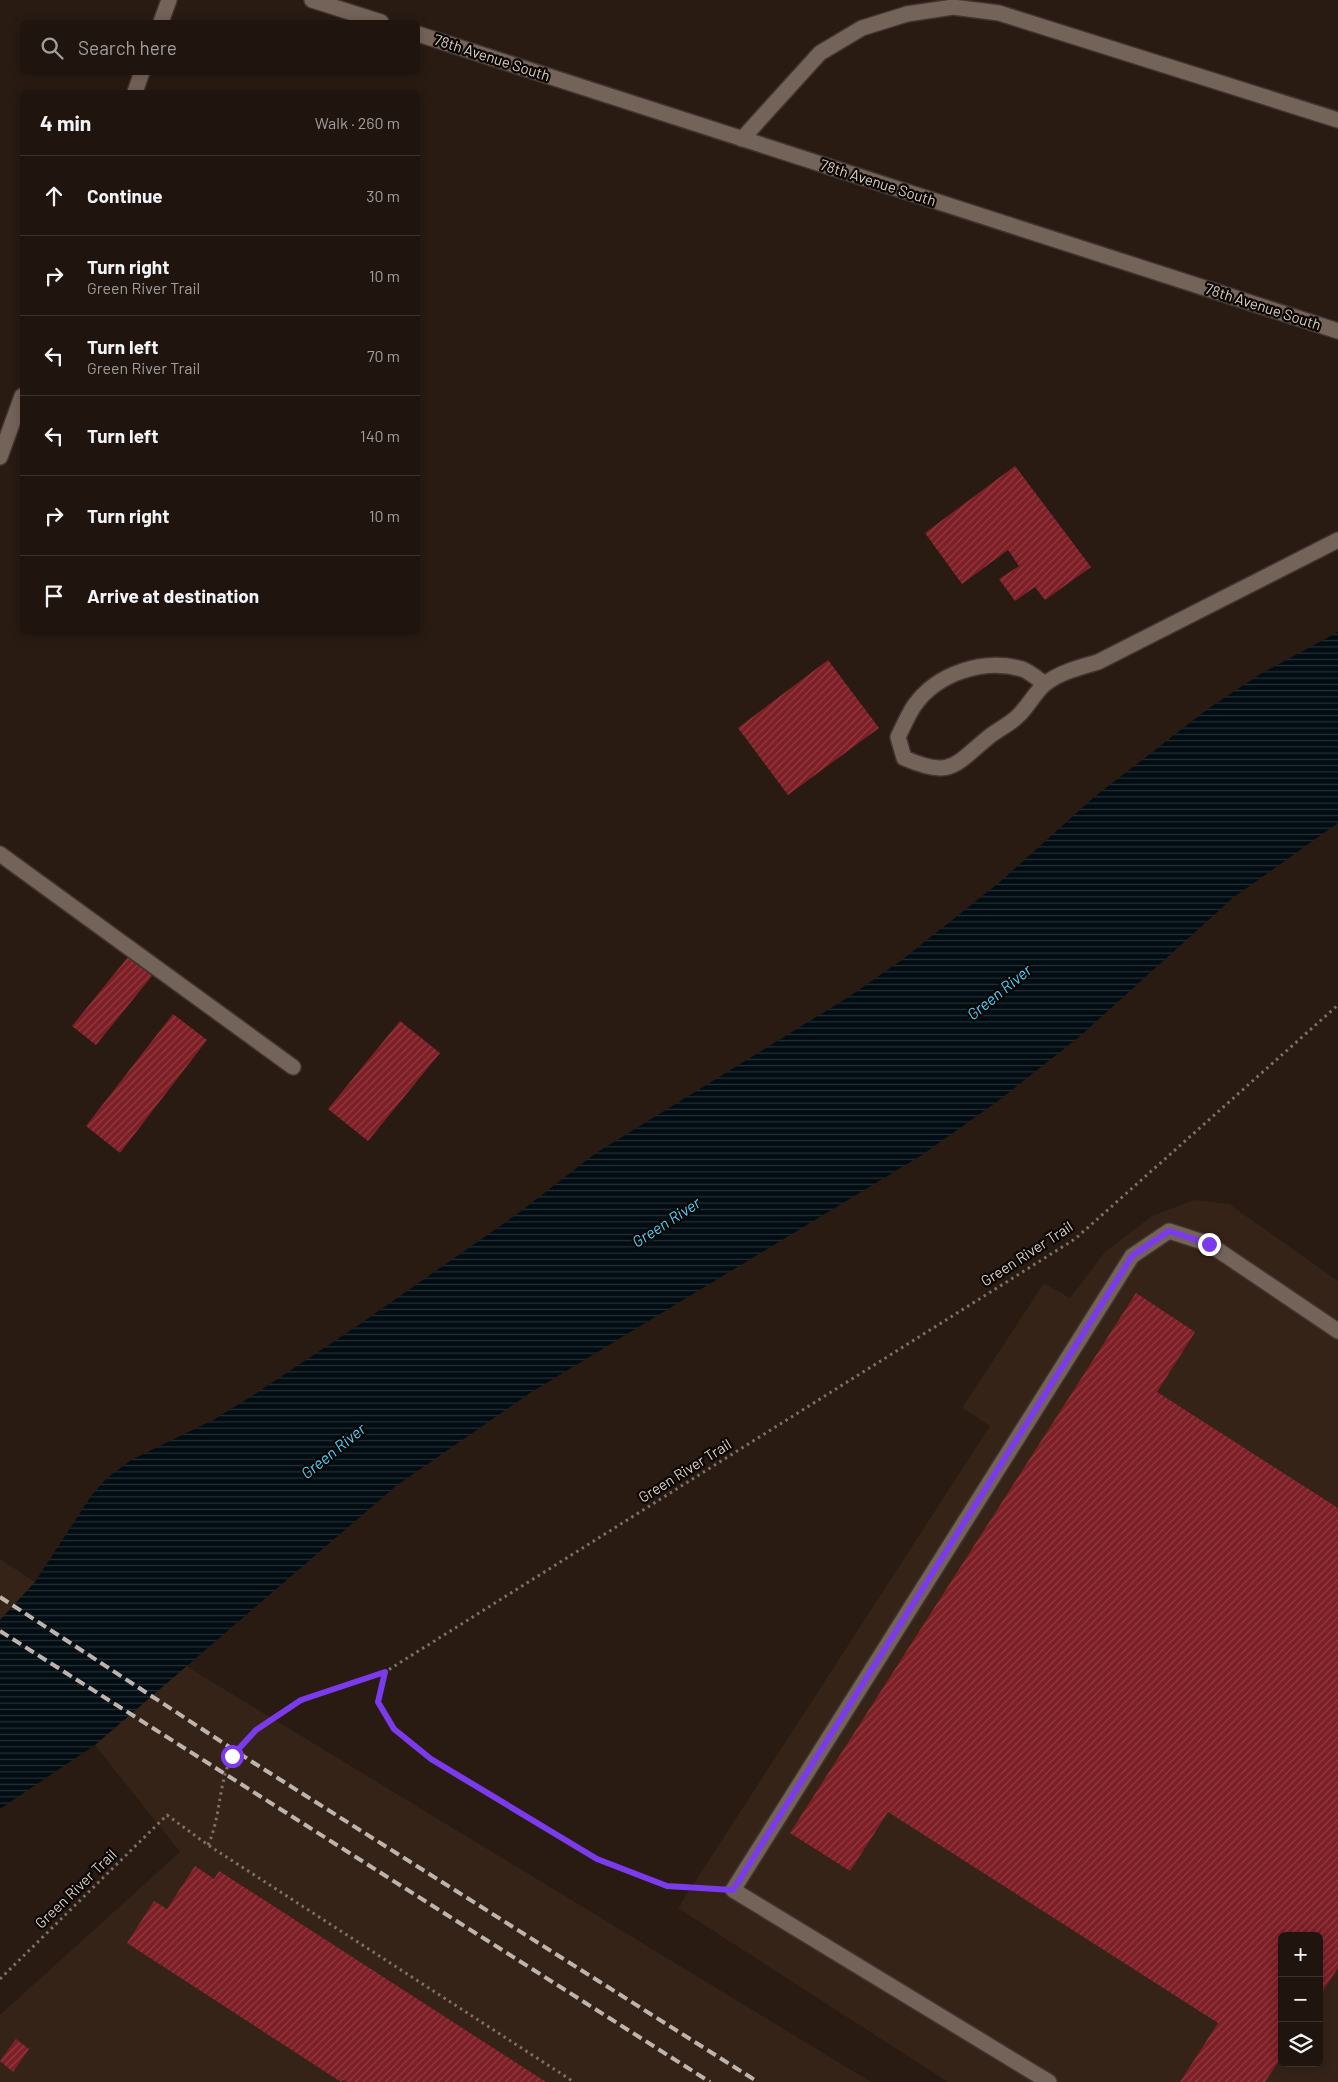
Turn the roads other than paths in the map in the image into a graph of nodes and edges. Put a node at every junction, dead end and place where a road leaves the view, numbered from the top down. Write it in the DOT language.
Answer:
graph roads {
  1 [pos="169,0"];
  2 [pos="312,0"];
  3 [pos="162,20"];
  4 [pos="375,20"];
  5 [pos="420,35"];
  6 [pos="141,75"];
  7 [pos="136,90"];
  8 [pos="1338,120"];
  9 [pos="742,139"];
  10 [pos="1338,331"];
  11 [pos="20,402"];
  12 [pos="0,457"];
  13 [pos="1338,540"];
  14 [pos="1045,684"];
  15 [pos="0,854"];
  16 [pos="293,1068"];
  17 [pos="1338,1331"];
  18 [pos="1049,2082"];
  1 -- 3 [label="street"];
  2 -- 4 [label="street"];
  5 -- 9 [label="street, 78th Avenue South"];
  6 -- 7 [label="street"];
  8 -- 9 [label="street"];
  9 -- 10 [label="street, 78th Avenue South"];
  11 -- 12 [label="street"];
  13 -- 14 [label="street"];
  14 -- 14 [label="street"];
  15 -- 16 [label="street"];
  17 -- 18 [label="street"];
}
